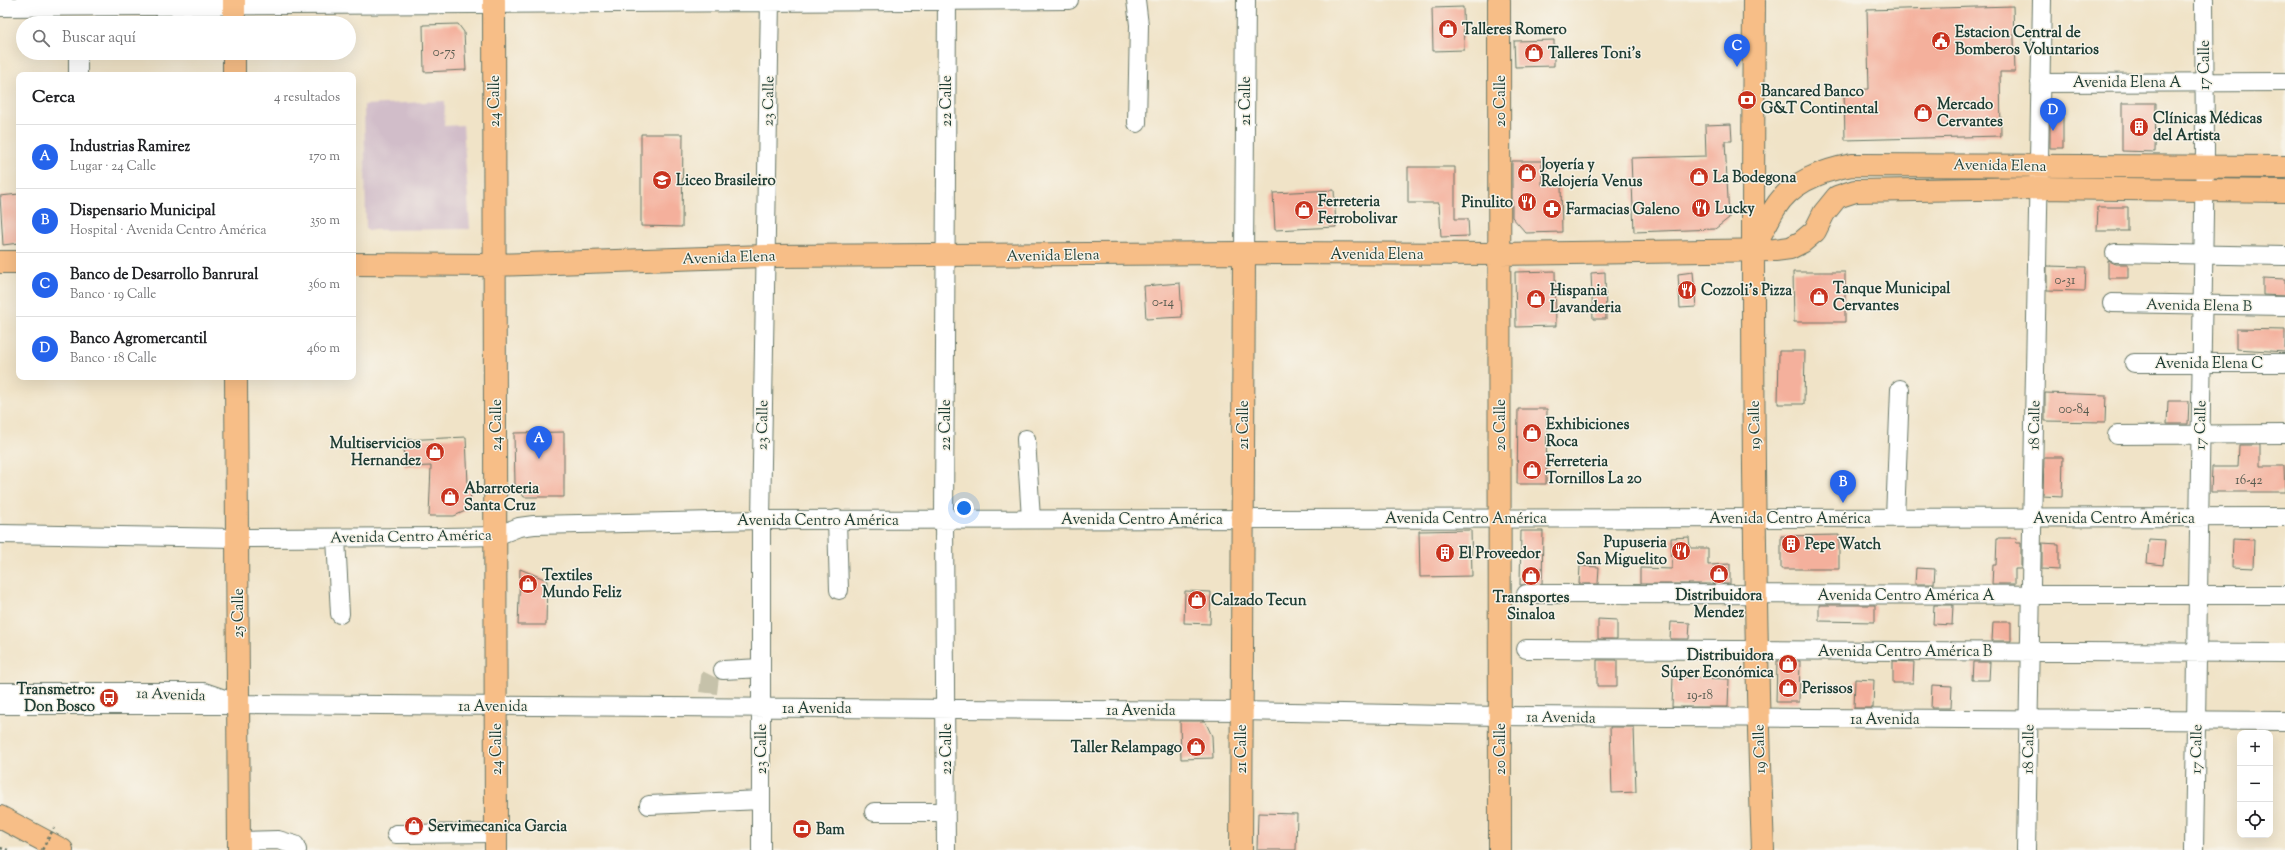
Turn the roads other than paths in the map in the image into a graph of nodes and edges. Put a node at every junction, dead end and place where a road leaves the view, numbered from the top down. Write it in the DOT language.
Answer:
graph roads {
  1 [pos="947,0"];
  2 [pos="1069,0"];
  3 [pos="1136,0"];
  4 [pos="1246,0"];
  5 [pos="1499,0"];
  6 [pos="1754,0"];
  7 [pos="2042,0"];
  8 [pos="2204,0"];
  9 [pos="770,1"];
  10 [pos="494,2"];
  11 [pos="0,8"];
  12 [pos="234,9"];
  13 [pos="77,10"];
  14 [pos="78,60"];
  15 [pos="234,60"];
  16 [pos="78,72"];
  17 [pos="234,72"];
  18 [pos="2204,82"];
  19 [pos="2285,82"];
  20 [pos="2040,83"];
  21 [pos="1138,123"];
  22 [pos="2039,165"];
  23 [pos="2204,166"];
  24 [pos="2285,167"];
  25 [pos="2038,188"];
  26 [pos="2204,190"];
  27 [pos="2285,191"];
  28 [pos="1752,249"];
  29 [pos="1244,253"];
  30 [pos="2115,253"];
  31 [pos="1500,254"];
  32 [pos="2203,254"];
  33 [pos="765,256"];
  34 [pos="946,256"];
  35 [pos="2285,256"];
  36 [pos="0,262"];
  37 [pos="16,262"];
  38 [pos="356,264"];
  39 [pos="495,265"];
  40 [pos="2112,303"];
  41 [pos="2202,304"];
  42 [pos="2285,306"];
  43 [pos="2134,363"];
  44 [pos="2201,363"];
  45 [pos="2285,363"];
  46 [pos="236,380"];
  47 [pos="1900,389"];
  48 [pos="2200,433"];
  49 [pos="2285,434"];
  50 [pos="2117,435"];
  51 [pos="1026,439"];
  52 [pos="2199,517"];
  53 [pos="2285,517"];
  54 [pos="1242,518"];
  55 [pos="1500,518"];
  56 [pos="1895,518"];
  57 [pos="2032,518"];
  58 [pos="837,519"];
  59 [pos="944,519"];
  60 [pos="1031,519"];
  61 [pos="1755,519"];
  62 [pos="761,520"];
  63 [pos="0,534"];
  64 [pos="496,536"];
  65 [pos="237,538"];
  66 [pos="336,538"];
  67 [pos="839,590"];
  68 [pos="1526,594"];
  69 [pos="1756,594"];
  70 [pos="2198,594"];
  71 [pos="2031,595"];
  72 [pos="2285,595"];
  73 [pos="340,614"];
  74 [pos="1526,649"];
  75 [pos="1757,650"];
  76 [pos="2030,651"];
  77 [pos="2197,653"];
  78 [pos="2285,653"];
  79 [pos="761,668"];
  80 [pos="724,670"];
  81 [pos="0,692"];
  82 [pos="239,704"];
  83 [pos="0,705"];
  84 [pos="497,706"];
  85 [pos="761,708"];
  86 [pos="946,709"];
  87 [pos="1242,711"];
  88 [pos="1500,716"];
  89 [pos="1758,718"];
  90 [pos="2028,720"];
  91 [pos="2196,721"];
  92 [pos="2285,721"];
  93 [pos="761,800"];
  94 [pos="649,805"];
  95 [pos="874,812"];
  96 [pos="946,812"];
  97 [pos="0,817"];
  98 [pos="396,834"];
  99 [pos="496,841"];
  100 [pos="239,846"];
  101 [pos="62,850"];
  102 [pos="297,850"];
  103 [pos="761,850"];
  104 [pos="946,850"];
  105 [pos="1241,850"];
  106 [pos="1500,850"];
  107 [pos="1763,850"];
  108 [pos="2026,850"];
  109 [pos="2194,850"];
  1 -- 2 [label="street"];
  1 -- 9 [label="street"];
  1 -- 34 [label="street, 22 Calle"];
  3 -- 21 [label="street"];
  4 -- 29 [label="street, 21 Calle"];
  5 -- 31 [label="main road, 20 Calle"];
  6 -- 28 [label="main road, 19 Calle"];
  7 -- 20 [label="street, 18 Calle"];
  8 -- 18 [label="street, 17 Calle"];
  9 -- 10 [label="street"];
  9 -- 33 [label="street, 23 Calle"];
  10 -- 12 [label="street"];
  10 -- 39 [label="main road, 24 Calle"];
  11 -- 13 [label="street"];
  12 -- 13 [label="street"];
  14 -- 16 [label="street"];
  15 -- 17 [label="main road"];
  18 -- 19 [label="street, Avenida Elena A"];
  18 -- 20 [label="street, Avenida Elena A"];
  18 -- 23 [label="street, 17 Calle"];
  20 -- 22 [label="street, 18 Calle"];
  22 -- 23 [label="main road, Avenida Elena"];
  22 -- 25 [label="street, 18 Calle"];
  22 -- 28 [label="main road, Avenida Elena"];
  23 -- 24 [label="main road, Avenida Elena"];
  23 -- 26 [label="street, 17 Calle"];
  25 -- 26 [label="main road, Avenida Elena"];
  25 -- 28 [label="main road, Avenida Elena"];
  25 -- 57 [label="street, 18 Calle"];
  26 -- 27 [label="main road, Avenida Elena"];
  26 -- 32 [label="street, 17 Calle"];
  28 -- 31 [label="main road, Avenida Elena"];
  28 -- 61 [label="main road, 19 Calle"];
  29 -- 31 [label="main road, Avenida Elena"];
  29 -- 34 [label="main road, Avenida Elena"];
  29 -- 54 [label="main road, 21 Calle"];
  30 -- 32 [label="street"];
  31 -- 55 [label="main road, 20 Calle"];
  32 -- 35 [label="street"];
  32 -- 41 [label="street, 17 Calle"];
  33 -- 34 [label="main road, Avenida Elena"];
  33 -- 39 [label="main road, Avenida Elena"];
  33 -- 62 [label="street, 23 Calle"];
  34 -- 59 [label="street, 22 Calle"];
  36 -- 37 [label="main road"];
  38 -- 39 [label="main road, Avenida Elena"];
  39 -- 64 [label="main road, 24 Calle"];
  40 -- 41 [label="street, Avenida Elena B"];
  41 -- 42 [label="street, Avenida Elena B"];
  41 -- 44 [label="street, 17 Calle"];
  43 -- 44 [label="street, Avenida Elena C"];
  44 -- 45 [label="street, Avenida Elena C"];
  44 -- 48 [label="street, 17 Calle"];
  46 -- 65 [label="main road, 25 Calle"];
  47 -- 56 [label="street"];
  48 -- 49 [label="street"];
  48 -- 50 [label="street"];
  48 -- 52 [label="street, 17 Calle"];
  51 -- 60 [label="street"];
  52 -- 53 [label="street, Avenida Centro América"];
  52 -- 57 [label="street, Avenida Centro América"];
  52 -- 70 [label="street, 17 Calle"];
  54 -- 55 [label="street, Avenida Centro América"];
  54 -- 60 [label="street, Avenida Centro América"];
  54 -- 87 [label="main road, 21 Calle"];
  55 -- 61 [label="street, Avenida Centro América"];
  55 -- 88 [label="main road, 20 Calle"];
  56 -- 57 [label="street, Avenida Centro América"];
  56 -- 61 [label="street, Avenida Centro América"];
  57 -- 71 [label="street, 18 Calle"];
  58 -- 59 [label="street, Avenida Centro América"];
  58 -- 62 [label="street, Avenida Centro América"];
  58 -- 67 [label="street"];
  59 -- 60 [label="street, Avenida Centro América"];
  59 -- 86 [label="street, 22 Calle"];
  61 -- 69 [label="main road, 19 Calle"];
  62 -- 64 [label="street, Avenida Centro América"];
  62 -- 79 [label="street, 23 Calle"];
  63 -- 65 [label="street, Avenida Centro América"];
  64 -- 66 [label="street, Avenida Centro América"];
  64 -- 84 [label="main road, 24 Calle"];
  65 -- 66 [label="street, Avenida Centro América"];
  65 -- 82 [label="main road, 25 Calle"];
  66 -- 73 [label="street"];
  68 -- 69 [label="street, Avenida Centro América A"];
  69 -- 71 [label="street, Avenida Centro América A"];
  69 -- 75 [label="main road, 19 Calle"];
  70 -- 71 [label="street, Avenida Centro América A"];
  70 -- 72 [label="street, Avenida Centro América A"];
  70 -- 77 [label="street, 17 Calle"];
  71 -- 76 [label="street, 18 Calle"];
  74 -- 75 [label="street, Avenida Centro América B"];
  75 -- 76 [label="street, Avenida Centro América B"];
  75 -- 89 [label="main road, 19 Calle"];
  76 -- 77 [label="street, Avenida Centro América B"];
  76 -- 90 [label="street, 18 Calle"];
  77 -- 78 [label="street, Avenida Centro América B"];
  77 -- 91 [label="street, 17 Calle"];
  79 -- 80 [label="street"];
  79 -- 85 [label="street, 23 Calle"];
  81 -- 82 [label="street, 1a Avenida"];
  82 -- 83 [label="street"];
  82 -- 84 [label="street, 1a Avenida"];
  82 -- 100 [label="main road, 25 Calle"];
  84 -- 85 [label="street, 1a Avenida"];
  84 -- 99 [label="main road, 24 Calle"];
  85 -- 86 [label="street, 1a Avenida"];
  85 -- 93 [label="street, 23 Calle"];
  86 -- 87 [label="street, 1a Avenida"];
  86 -- 96 [label="street, 22 Calle"];
  87 -- 88 [label="street, 1a Avenida"];
  87 -- 105 [label="main road, 21 Calle"];
  88 -- 89 [label="street, 1a Avenida"];
  88 -- 106 [label="main road, 20 Calle"];
  89 -- 90 [label="street, 1a Avenida"];
  89 -- 107 [label="main road, 19 Calle"];
  90 -- 91 [label="street, 1a Avenida"];
  90 -- 108 [label="street, 18 Calle"];
  91 -- 92 [label="street, 1a Avenida"];
  91 -- 109 [label="street, 17 Calle"];
  93 -- 94 [label="street"];
  93 -- 103 [label="street, 23 Calle"];
  95 -- 96 [label="street"];
  96 -- 104 [label="street, 22 Calle"];
  97 -- 101 [label="main road"];
  98 -- 99 [label="street"];
  100 -- 102 [label="street"];
}
